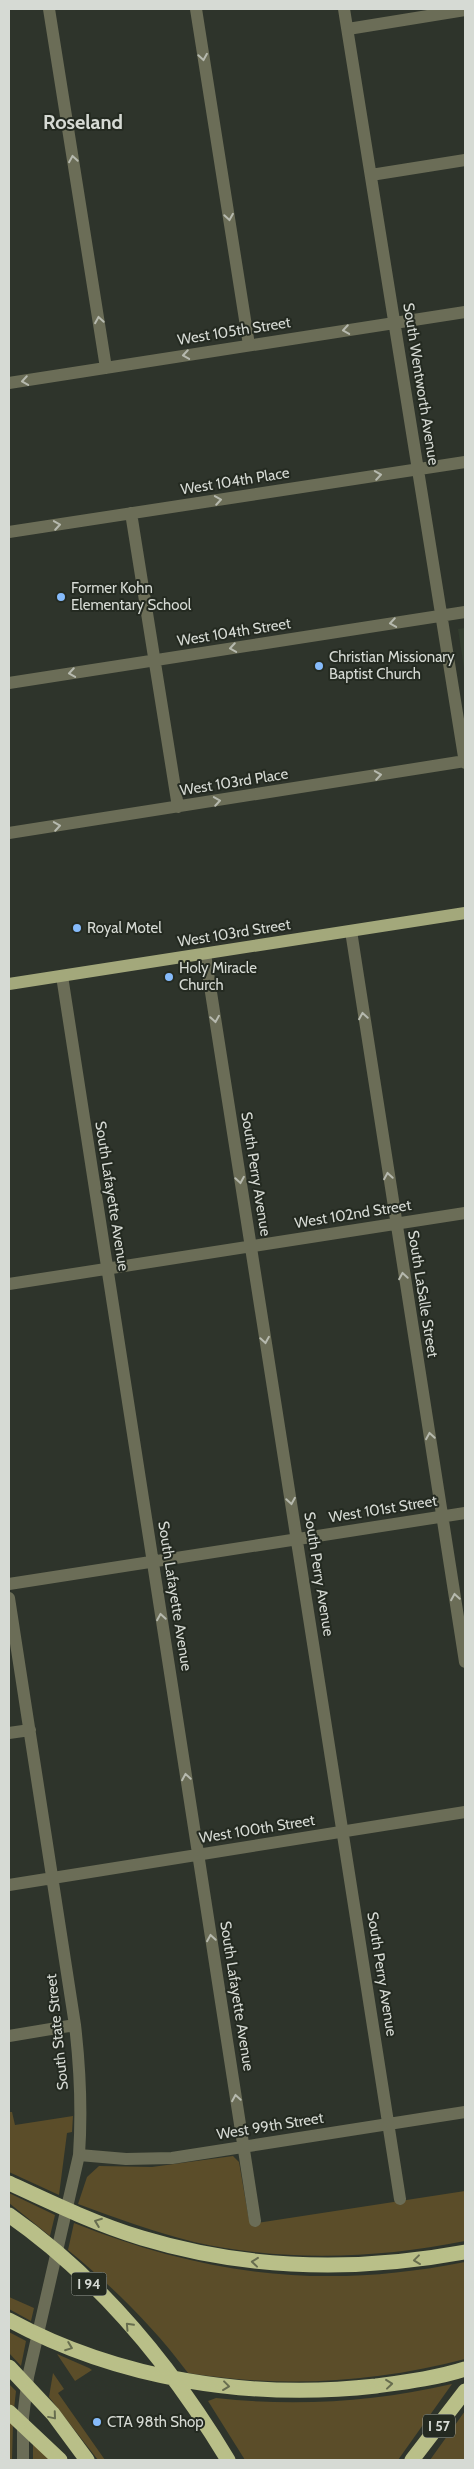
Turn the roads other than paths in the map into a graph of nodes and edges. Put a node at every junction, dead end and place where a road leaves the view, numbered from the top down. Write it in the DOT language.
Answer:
graph roads {
  1 [pos="49,9"];
  2 [pos="196,9"];
  3 [pos="344,9"];
  4 [pos="465,10"];
  5 [pos="348,29"];
  6 [pos="465,160"];
  7 [pos="371,175"];
  8 [pos="465,312"];
  9 [pos="395,323"];
  10 [pos="249,346"];
  11 [pos="106,368"];
  12 [pos="9,383"];
  13 [pos="465,462"];
  14 [pos="418,469"];
  15 [pos="131,514"];
  16 [pos="9,532"];
  17 [pos="465,612"];
  18 [pos="442,615"];
  19 [pos="154,661"];
  20 [pos="9,683"];
  21 [pos="465,762"];
  22 [pos="178,807"];
  23 [pos="9,834"];
  24 [pos="465,913"];
  25 [pos="351,931"];
  26 [pos="205,954"];
  27 [pos="62,976"];
  28 [pos="9,984"];
  29 [pos="465,1213"];
  30 [pos="395,1224"];
  31 [pos="251,1247"];
  32 [pos="107,1269"];
  33 [pos="9,1284"];
  34 [pos="465,1512"];
  35 [pos="442,1516"];
  36 [pos="297,1539"];
  37 [pos="153,1562"];
  38 [pos="9,1584"];
  39 [pos="9,1598"];
  40 [pos="465,1662"];
  41 [pos="30,1730"];
  42 [pos="9,1733"];
  43 [pos="465,1812"];
  44 [pos="343,1832"];
  45 [pos="198,1854"];
  46 [pos="53,1877"];
  47 [pos="9,1885"];
  48 [pos="75,2025"];
  49 [pos="9,2036"];
  50 [pos="465,2112"];
  51 [pos="389,2124"];
  52 [pos="244,2146"];
  53 [pos="79,2155"];
  54 [pos="9,2183"];
  55 [pos="400,2199"];
  56 [pos="9,2215"];
  57 [pos="255,2221"];
  58 [pos="465,2252"];
  59 [pos="9,2320"];
  60 [pos="9,2367"];
  61 [pos="465,2369"];
  62 [pos="465,2391"];
  63 [pos="9,2412"];
  64 [pos="23,2460"];
  65 [pos="60,2460"];
  66 [pos="87,2460"];
  67 [pos="228,2460"];
  68 [pos="412,2460"];
  11 -- 1 [label="street, one-way"];
  2 -- 10 [label="street, one-way"];
  3 -- 5 [label="street, South Wentworth Avenue"];
  4 -- 5 [label="street"];
  5 -- 7 [label="street, South Wentworth Avenue"];
  6 -- 7 [label="street"];
  7 -- 9 [label="street, South Wentworth Avenue"];
  8 -- 9 [label="street, West 105th Street"];
  9 -- 10 [label="street, West 105th Street, one-way"];
  9 -- 14 [label="street, South Wentworth Avenue"];
  10 -- 11 [label="street, West 105th Street, one-way"];
  11 -- 12 [label="street, West 105th Street, one-way"];
  13 -- 14 [label="street, West 104th Place"];
  15 -- 14 [label="street, West 104th Place, one-way"];
  14 -- 18 [label="street, South Wentworth Avenue"];
  16 -- 15 [label="street, West 104th Place, one-way"];
  15 -- 19 [label="street"];
  17 -- 18 [label="street, West 104th Street"];
  18 -- 19 [label="street, West 104th Street, one-way"];
  18 -- 21 [label="street, South Wentworth Avenue"];
  19 -- 20 [label="street, West 104th Street, one-way"];
  19 -- 22 [label="street"];
  22 -- 21 [label="street, West 103rd Place, one-way"];
  23 -- 22 [label="street, West 103rd Place, one-way"];
  24 -- 25 [label="main road, West 103rd Street"];
  25 -- 26 [label="main road, West 103rd Street"];
  30 -- 25 [label="street, South LaSalle Street, one-way"];
  26 -- 27 [label="main road, West 103rd Street"];
  26 -- 31 [label="street, South Perry Avenue, one-way"];
  27 -- 28 [label="main road, West 103rd Street"];
  27 -- 32 [label="street, South Lafayette Avenue"];
  29 -- 30 [label="street, West 102nd Street"];
  30 -- 31 [label="street, West 102nd Street"];
  35 -- 30 [label="street, South LaSalle Street, one-way"];
  31 -- 32 [label="street, West 102nd Street"];
  31 -- 36 [label="street, South Perry Avenue, one-way"];
  32 -- 33 [label="street, West 102nd Street"];
  32 -- 37 [label="street, South Lafayette Avenue"];
  34 -- 35 [label="street, West 101st Street"];
  35 -- 36 [label="street, West 101st Street"];
  40 -- 35 [label="street, South LaSalle Street, one-way"];
  36 -- 37 [label="street, West 101st Street"];
  36 -- 44 [label="street, South Perry Avenue"];
  37 -- 38 [label="street, West 101st Street"];
  45 -- 37 [label="street, South Lafayette Avenue, one-way"];
  39 -- 41 [label="street, South State Street"];
  41 -- 42 [label="street"];
  41 -- 46 [label="street, South State Street"];
  43 -- 44 [label="street, West 100th Street"];
  44 -- 45 [label="street, West 100th Street"];
  44 -- 51 [label="street, South Perry Avenue"];
  45 -- 46 [label="street, West 100th Street"];
  52 -- 45 [label="street, South Lafayette Avenue, one-way"];
  46 -- 47 [label="street, West 100th Street"];
  46 -- 48 [label="street, South State Street"];
  48 -- 49 [label="street"];
  48 -- 53 [label="street, South State Street"];
  50 -- 51 [label="street, West 99th Street"];
  51 -- 52 [label="street, West 99th Street"];
  51 -- 55 [label="street, South Perry Avenue"];
  52 -- 53 [label="street, West 99th Street"];
  52 -- 57 [label="street, South Lafayette Avenue"];
  53 -- 64 [label="street, South State Street"];
  58 -- 54 [label="highway, one-way"];
  67 -- 56 [label="highway, I 94, one-way"];
  59 -- 61 [label="highway, one-way"];
  60 -- 66 [label="highway, one-way"];
  62 -- 68 [label="highway, I 57"];
  63 -- 65 [label="highway"];
}
